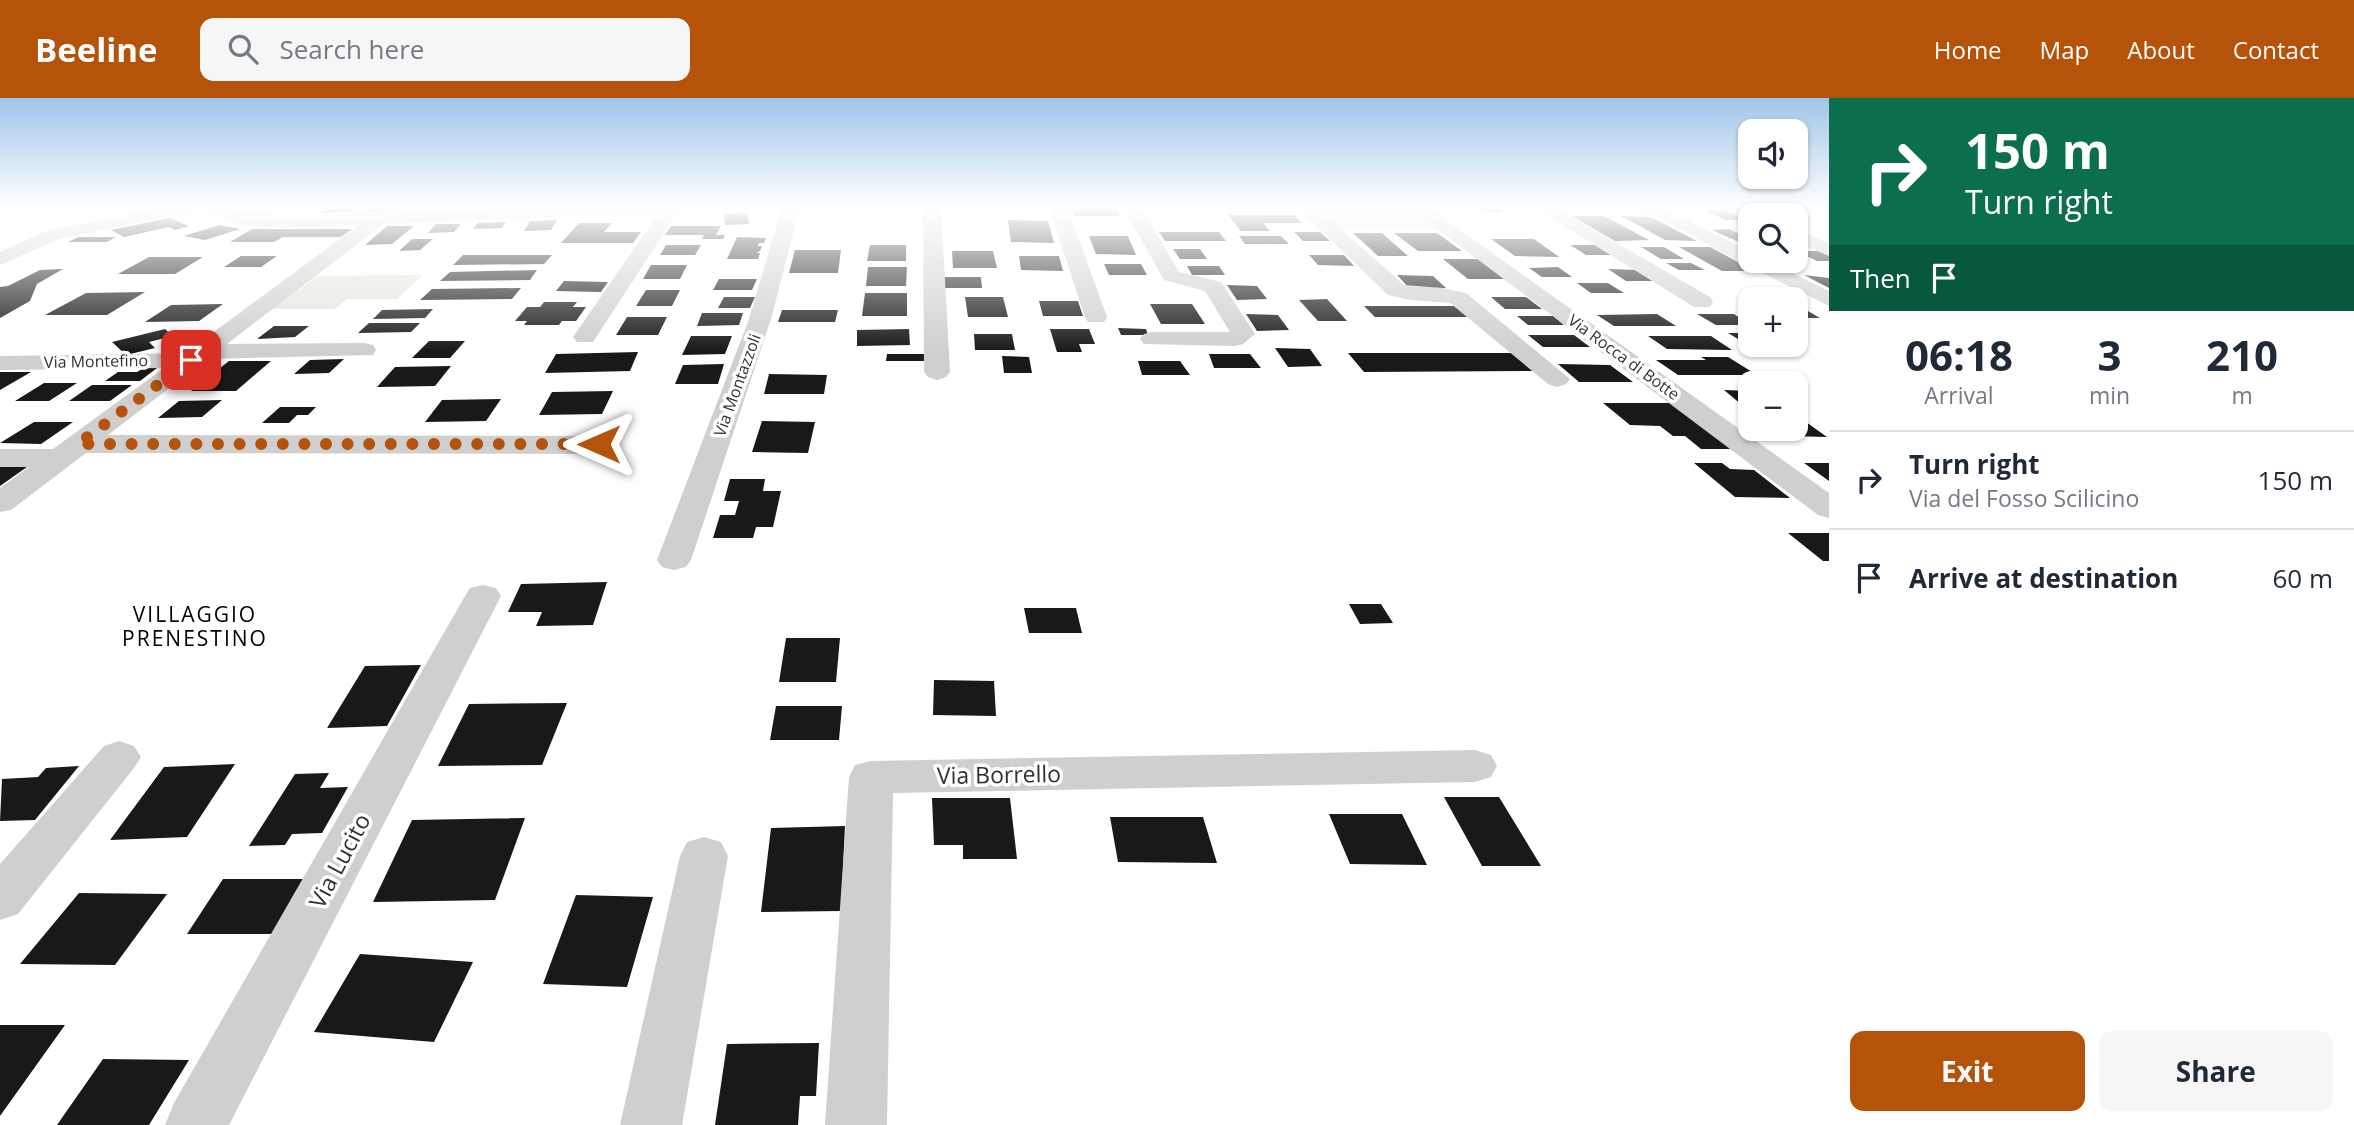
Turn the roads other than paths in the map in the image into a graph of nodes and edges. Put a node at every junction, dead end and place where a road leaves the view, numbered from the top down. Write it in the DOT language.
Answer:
graph roads {
  1 [pos="332,255"];
  2 [pos="639,255"];
  3 [pos="778,255"];
  4 [pos="933,255"];
  5 [pos="1075,255"];
  6 [pos="1159,255"];
  7 [pos="1358,255"];
  8 [pos="1483,255"];
  9 [pos="1623,255"];
  10 [pos="1778,273"];
  11 [pos="1829,299"];
  12 [pos="1702,302"];
  13 [pos="1096,317"];
  14 [pos="585,337"];
  15 [pos="1152,339"];
  16 [pos="364,350"];
  17 [pos="196,356"];
  18 [pos="0,363"];
  19 [pos="937,372"];
  20 [pos="1557,379"];
  21 [pos="599,444"];
  22 [pos="70,451"];
  23 [pos="0,458"];
  24 [pos="0,503"];
  25 [pos="1829,508"];
  26 [pos="674,560"];
  27 [pos="482,596"];
  28 [pos="119,757"];
  29 [pos="1475,765"];
  30 [pos="704,856"];
  31 [pos="0,899"];
  32 [pos="196,1125"];
  33 [pos="651,1125"];
  34 [pos="856,1125"];
  1 -- 17 [label="street"];
  2 -- 14 [label="street"];
  3 -- 26 [label="street, Via Montazzoli"];
  4 -- 19 [label="street"];
  5 -- 13 [label="street"];
  6 -- 15 [label="street"];
  7 -- 20 [label="street"];
  8 -- 25 [label="street, Via Rocca di Botte"];
  9 -- 12 [label="street"];
  10 -- 11 [label="street"];
  16 -- 17 [label="street, Via Montefino"];
  17 -- 18 [label="street, Via Montefino"];
  17 -- 22 [label="street"];
  21 -- 22 [label="street"];
  22 -- 23 [label="street"];
  22 -- 24 [label="street"];
  27 -- 32 [label="street, Via Lucito"];
  28 -- 31 [label="street"];
  29 -- 34 [label="street, Via Borrello"];
  30 -- 33 [label="street"];
}
